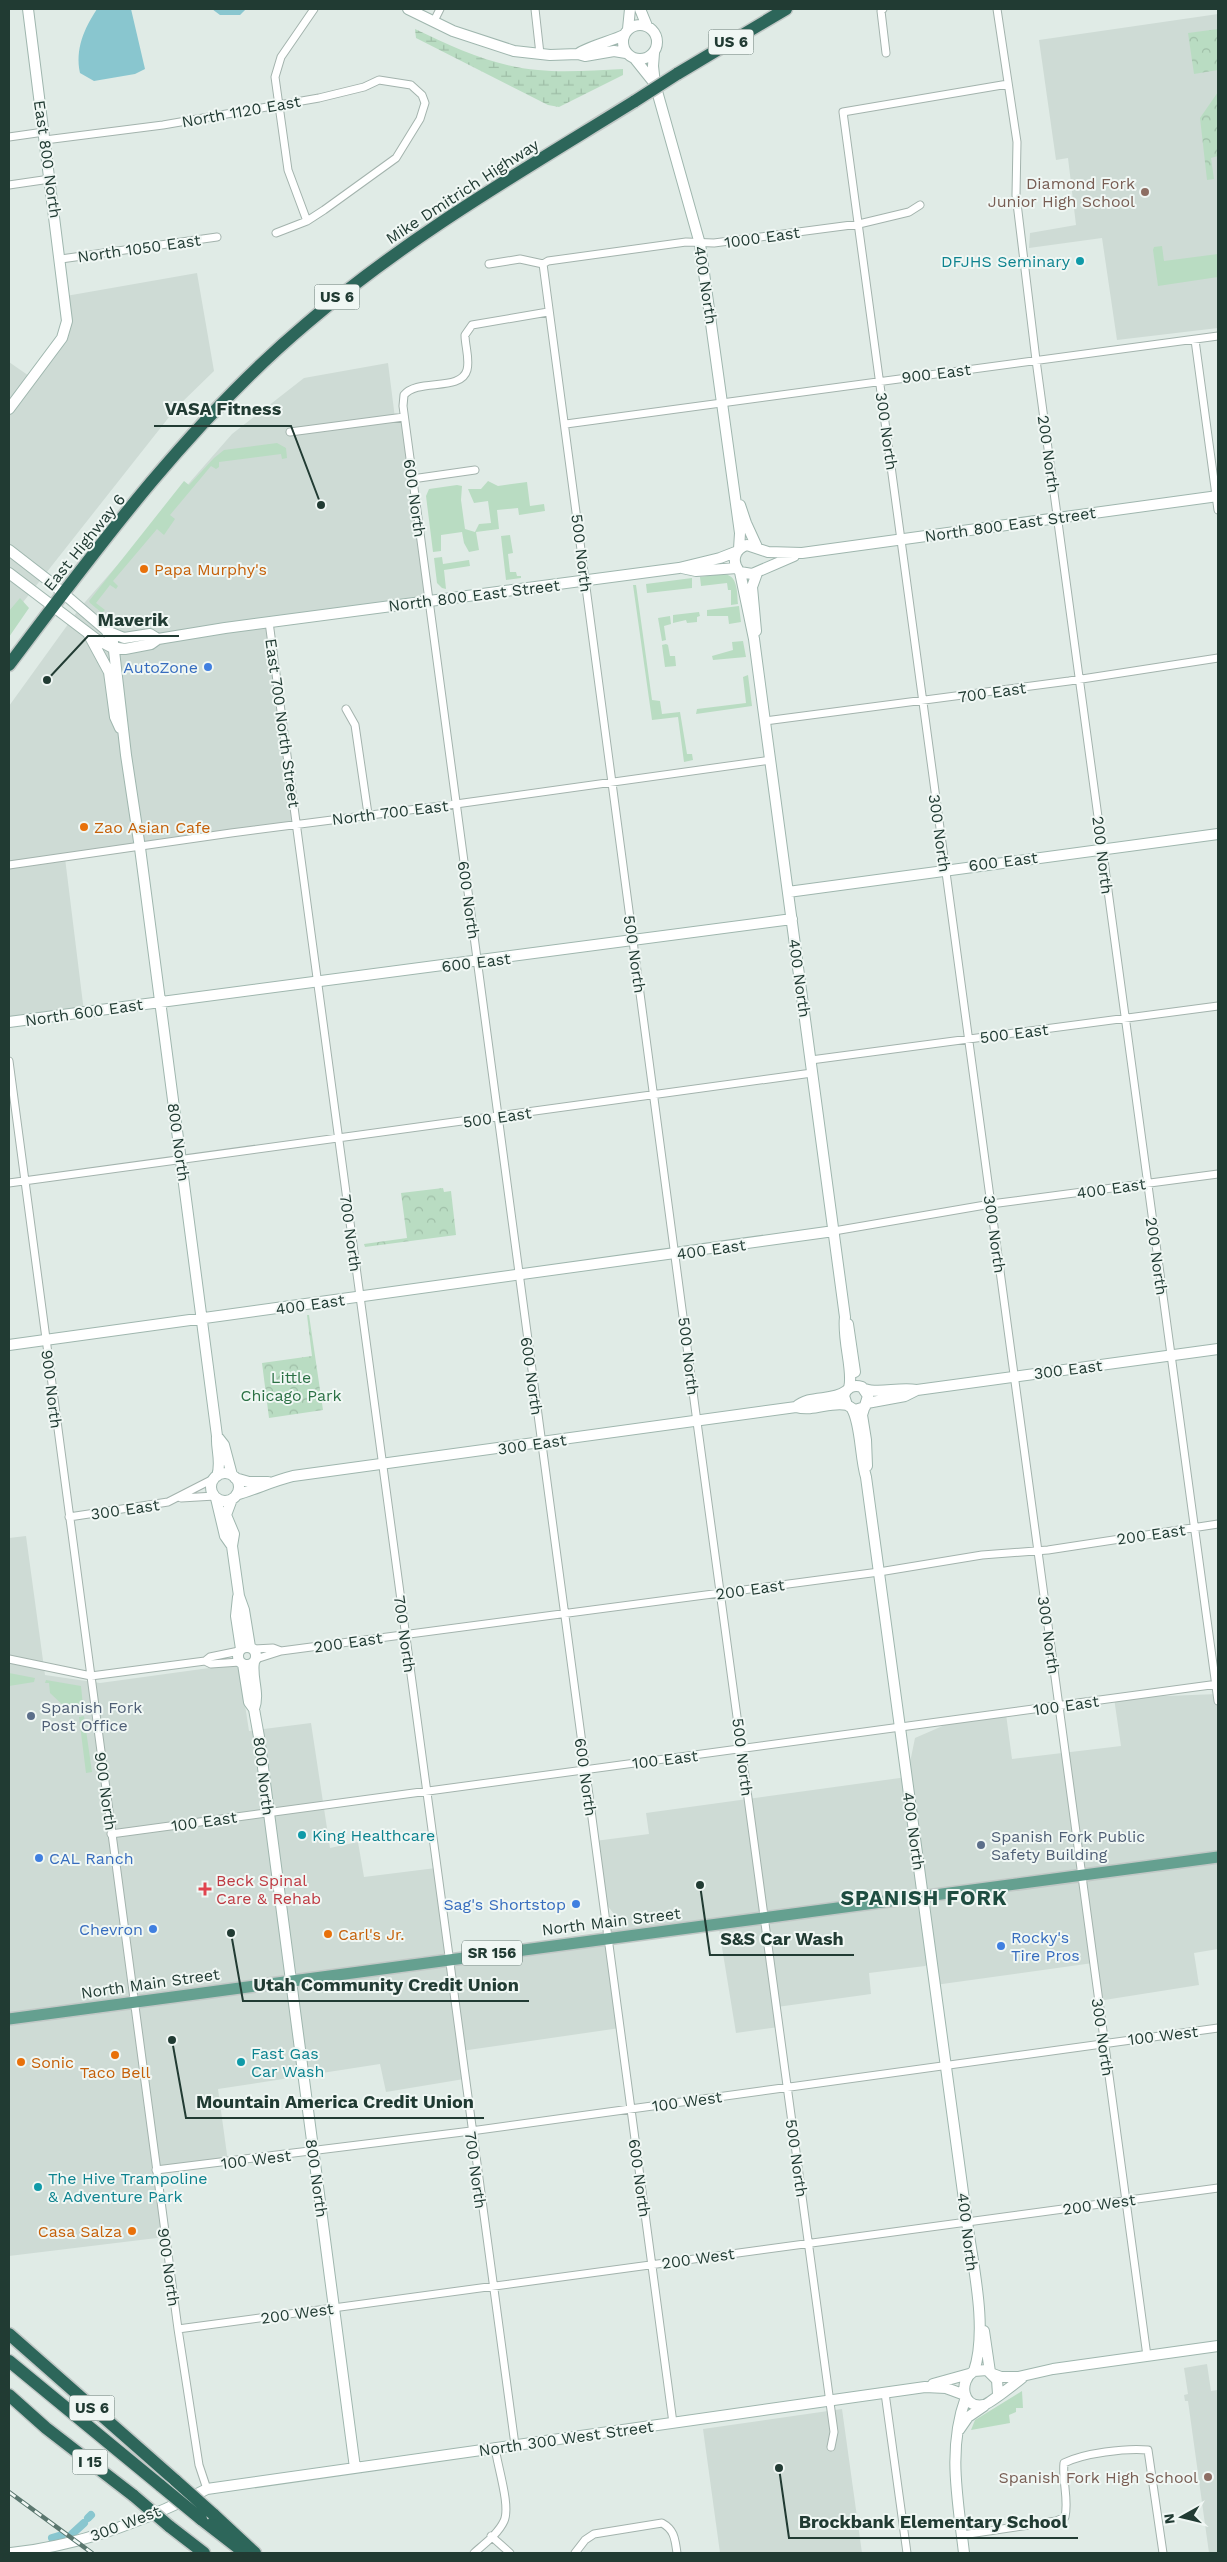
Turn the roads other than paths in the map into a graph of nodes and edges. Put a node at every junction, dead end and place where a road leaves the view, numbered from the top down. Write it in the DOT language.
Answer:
graph roads {
  1 [pos="28,9"];
  2 [pos="314,9"];
  3 [pos="408,9"];
  4 [pos="440,9"];
  5 [pos="535,9"];
  6 [pos="630,9"];
  7 [pos="640,9"];
  8 [pos="786,9"];
  9 [pos="883,9"];
  10 [pos="997,9"];
  11 [pos="434,21"];
  12 [pos="647,26"];
  13 [pos="626,32"];
  14 [pos="626,53"];
  15 [pos="654,53"];
  16 [pos="886,53"];
  17 [pos="540,54"];
  18 [pos="578,54"];
  19 [pos="635,59"];
  20 [pos="656,84"];
  21 [pos="1008,84"];
  22 [pos="278,104"];
  23 [pos="45,136"];
  24 [pos="9,137"];
  25 [pos="50,179"];
  26 [pos="9,186"];
  27 [pos="920,205"];
  28 [pos="307,221"];
  29 [pos="859,224"];
  30 [pos="276,233"];
  31 [pos="217,237"];
  32 [pos="700,244"];
  33 [pos="61,259"];
  34 [pos="490,264"];
  35 [pos="544,264"];
  36 [pos="548,312"];
  37 [pos="1218,336"];
  38 [pos="1195,340"];
  39 [pos="1036,360"];
  40 [pos="880,380"];
  41 [pos="723,402"];
  42 [pos="9,409"];
  43 [pos="404,417"];
  44 [pos="566,424"];
  45 [pos="290,432"];
  46 [pos="188,440"];
  47 [pos="474,470"];
  48 [pos="412,478"];
  49 [pos="734,491"];
  50 [pos="1217,496"];
  51 [pos="1218,510"];
  52 [pos="1058,518"];
  53 [pos="902,538"];
  54 [pos="758,548"];
  55 [pos="9,550"];
  56 [pos="739,550"];
  57 [pos="802,553"];
  58 [pos="679,568"];
  59 [pos="738,570"];
  60 [pos="759,571"];
  61 [pos="9,573"];
  62 [pos="586,580"];
  63 [pos="63,594"];
  64 [pos="428,601"];
  65 [pos="54,606"];
  66 [pos="269,622"];
  67 [pos="106,630"];
  68 [pos="88,632"];
  69 [pos="124,638"];
  70 [pos="158,639"];
  71 [pos="754,639"];
  72 [pos="132,647"];
  73 [pos="114,648"];
  74 [pos="1218,658"];
  75 [pos="9,665"];
  76 [pos="109,672"];
  77 [pos="1080,680"];
  78 [pos="119,688"];
  79 [pos="922,701"];
  80 [pos="346,709"];
  81 [pos="765,722"];
  82 [pos="123,736"];
  83 [pos="770,760"];
  84 [pos="613,782"];
  85 [pos="456,804"];
  86 [pos="368,814"];
  87 [pos="296,824"];
  88 [pos="1218,834"];
  89 [pos="140,848"];
  90 [pos="1103,849"];
  91 [pos="9,865"];
  92 [pos="945,869"];
  93 [pos="788,892"];
  94 [pos="792,919"];
  95 [pos="633,941"];
  96 [pos="477,962"];
  97 [pos="318,982"];
  98 [pos="159,1002"];
  99 [pos="1218,1006"];
  100 [pos="1125,1019"];
  101 [pos="9,1022"];
  102 [pos="967,1038"];
  103 [pos="810,1060"];
  104 [pos="9,1061"];
  105 [pos="812,1074"];
  106 [pos="655,1096"];
  107 [pos="498,1117"];
  108 [pos="338,1139"];
  109 [pos="182,1161"];
  110 [pos="1218,1174"];
  111 [pos="26,1181"];
  112 [pos="9,1183"];
  113 [pos="1147,1183"];
  114 [pos="990,1204"];
  115 [pos="834,1231"];
  116 [pos="676,1254"];
  117 [pos="519,1276"];
  118 [pos="360,1297"];
  119 [pos="845,1316"];
  120 [pos="203,1319"];
  121 [pos="46,1340"];
  122 [pos="9,1345"];
  123 [pos="1218,1349"];
  124 [pos="1171,1356"];
  125 [pos="1014,1376"];
  126 [pos="863,1388"];
  127 [pos="847,1390"];
  128 [pos="917,1390"];
  129 [pos="866,1405"];
  130 [pos="796,1407"];
  131 [pos="849,1407"];
  132 [pos="697,1422"];
  133 [pos="217,1436"];
  134 [pos="541,1443"];
  135 [pos="382,1464"];
  136 [pos="234,1477"];
  137 [pos="866,1477"];
  138 [pos="215,1478"];
  139 [pos="268,1482"];
  140 [pos="215,1497"];
  141 [pos="234,1497"];
  142 [pos="181,1498"];
  143 [pos="69,1517"];
  144 [pos="1218,1524"];
  145 [pos="1195,1528"];
  146 [pos="232,1546"];
  147 [pos="1037,1551"];
  148 [pos="879,1572"];
  149 [pos="721,1593"];
  150 [pos="564,1613"];
  151 [pos="405,1635"];
  152 [pos="249,1653"];
  153 [pos="9,1659"];
  154 [pos="205,1661"];
  155 [pos="241,1663"];
  156 [pos="90,1676"];
  157 [pos="1217,1684"];
  158 [pos="1218,1701"];
  159 [pos="1058,1706"];
  160 [pos="254,1709"];
  161 [pos="900,1729"];
  162 [pos="742,1749"];
  163 [pos="585,1770"];
  164 [pos="426,1792"];
  165 [pos="268,1813"];
  166 [pos="111,1834"];
  167 [pos="1218,1857"];
  168 [pos="1082,1875"];
  169 [pos="923,1895"];
  170 [pos="765,1916"];
  171 [pos="608,1937"];
  172 [pos="449,1958"];
  173 [pos="291,1980"];
  174 [pos="133,2002"];
  175 [pos="9,2019"];
  176 [pos="1218,2028"];
  177 [pos="1104,2043"];
  178 [pos="946,2065"];
  179 [pos="788,2087"];
  180 [pos="630,2109"];
  181 [pos="471,2131"];
  182 [pos="314,2152"];
  183 [pos="156,2170"];
  184 [pos="1218,2188"];
  185 [pos="1126,2201"];
  186 [pos="967,2222"];
  187 [pos="808,2243"];
  188 [pos="651,2265"];
  189 [pos="493,2286"];
  190 [pos="978,2304"];
  191 [pos="335,2308"];
  192 [pos="178,2329"];
  193 [pos="9,2334"];
  194 [pos="1218,2346"];
  195 [pos="1147,2356"];
  196 [pos="9,2361"];
  197 [pos="972,2372"];
  198 [pos="991,2373"];
  199 [pos="1024,2376"];
  200 [pos="925,2387"];
  201 [pos="885,2393"];
  202 [pos="998,2394"];
  203 [pos="9,2396"];
  204 [pos="965,2396"];
  205 [pos="830,2401"];
  206 [pos="9,2405"];
  207 [pos="984,2405"];
  208 [pos="673,2423"];
  209 [pos="46,2428"];
  210 [pos="956,2438"];
  211 [pos="515,2445"];
  212 [pos="495,2447"];
  213 [pos="831,2447"];
  214 [pos="355,2468"];
  215 [pos="207,2489"];
  216 [pos="962,2535"];
  217 [pos="492,2536"];
  218 [pos="16,2553"];
  219 [pos="204,2553"];
  220 [pos="245,2553"];
  221 [pos="254,2553"];
  222 [pos="474,2553"];
  223 [pos="510,2553"];
  224 [pos="575,2553"];
  225 [pos="676,2553"];
  226 [pos="907,2553"];
  227 [pos="964,2553"];
  228 [pos="1163,2553"];
  1 -- 23 [label="street, East 800 North"];
  2 -- 22 [label="street"];
  3 -- 11 [label="street"];
  4 -- 11 [label="street"];
  5 -- 17 [label="street"];
  6 -- 13 [label="street"];
  7 -- 12 [label="street"];
  8 -- 46 [label="highway, Mike Dmitrich Highway / US 6, bridge"];
  9 -- 16 [label="street"];
  10 -- 21 [label="street, 200 North"];
  11 -- 17 [label="street"];
  12 -- 13 [label="street"];
  12 -- 15 [label="street"];
  13 -- 14 [label="street"];
  13 -- 18 [label="street"];
  14 -- 18 [label="street"];
  14 -- 19 [label="street"];
  15 -- 19 [label="street"];
  15 -- 20 [label="street, 400 North"];
  17 -- 18 [label="street"];
  19 -- 20 [label="street"];
  20 -- 32 [label="street, 400 North"];
  21 -- 29 [label="street, 300 North"];
  21 -- 39 [label="street, 200 North"];
  22 -- 23 [label="street, North 1120 East"];
  22 -- 28 [label="street"];
  22 -- 28 [label="street, North 1120 East"];
  23 -- 24 [label="street, North 1120 East"];
  23 -- 25 [label="street, East 800 North"];
  25 -- 26 [label="street"];
  25 -- 33 [label="street, East 800 North"];
  27 -- 29 [label="street, 1000 East"];
  28 -- 30 [label="street"];
  29 -- 32 [label="street, 1000 East"];
  29 -- 40 [label="street, 300 North"];
  31 -- 33 [label="street, North 1050 East"];
  32 -- 35 [label="street, 1000 East"];
  32 -- 41 [label="street, 400 North"];
  33 -- 42 [label="street, East 800 North"];
  34 -- 35 [label="street"];
  35 -- 36 [label="street, 500 North"];
  36 -- 43 [label="street, 600 North"];
  36 -- 44 [label="street, 500 North"];
  37 -- 38 [label="street, 900 East"];
  38 -- 39 [label="street, 900 East"];
  38 -- 50 [label="street"];
  39 -- 40 [label="street, 900 East"];
  39 -- 52 [label="street, 200 North"];
  40 -- 41 [label="street, 900 East"];
  40 -- 53 [label="street, 300 North"];
  41 -- 44 [label="street, 900 East"];
  41 -- 49 [label="street, 400 North"];
  43 -- 45 [label="street"];
  43 -- 48 [label="street, 600 North"];
  44 -- 62 [label="street, 500 North"];
  46 -- 63 [label="highway, East Highway 6 / US 6"];
  47 -- 48 [label="street"];
  48 -- 64 [label="street, 600 North"];
  49 -- 54 [label="street"];
  49 -- 56 [label="street"];
  50 -- 51 [label="street"];
  50 -- 52 [label="street, North 800 East Street"];
  52 -- 53 [label="street, North 800 East Street"];
  52 -- 77 [label="street, 200 North"];
  53 -- 57 [label="street, North 800 East Street"];
  53 -- 79 [label="street, 300 North"];
  54 -- 56 [label="street"];
  54 -- 57 [label="street"];
  54 -- 60 [label="street"];
  55 -- 63 [label="street"];
  56 -- 58 [label="street"];
  56 -- 59 [label="street"];
  57 -- 60 [label="street"];
  58 -- 59 [label="street"];
  58 -- 62 [label="street, North 800 East Street"];
  59 -- 60 [label="street"];
  59 -- 71 [label="street"];
  60 -- 71 [label="street"];
  61 -- 65 [label="street"];
  62 -- 64 [label="street, North 800 East Street"];
  62 -- 84 [label="street, 500 North"];
  63 -- 65 [label="highway, East Highway 6 / US 6"];
  63 -- 67 [label="street"];
  64 -- 66 [label="street, North 800 East Street"];
  64 -- 85 [label="street, 600 North"];
  65 -- 68 [label="street"];
  65 -- 75 [label="highway, East Highway 6 / US 6"];
  66 -- 70 [label="street, North 800 East Street"];
  66 -- 87 [label="street, East 700 North Street"];
  67 -- 69 [label="street"];
  67 -- 73 [label="street"];
  68 -- 73 [label="street"];
  68 -- 76 [label="street"];
  69 -- 70 [label="street"];
  69 -- 73 [label="street"];
  70 -- 72 [label="street"];
  71 -- 81 [label="street, 400 North"];
  72 -- 73 [label="street"];
  72 -- 78 [label="street"];
  73 -- 76 [label="street"];
  73 -- 78 [label="street"];
  74 -- 77 [label="street, 700 East"];
  76 -- 82 [label="street"];
  77 -- 79 [label="street, 700 East"];
  77 -- 90 [label="street, 200 North"];
  78 -- 82 [label="street"];
  79 -- 81 [label="street, 700 East"];
  79 -- 92 [label="street, 300 North"];
  80 -- 86 [label="street"];
  81 -- 83 [label="street, 400 North"];
  82 -- 89 [label="street"];
  83 -- 84 [label="street, North 700 East"];
  83 -- 93 [label="street, 400 North"];
  84 -- 85 [label="street, North 700 East"];
  84 -- 95 [label="street, 500 North"];
  85 -- 86 [label="street, North 700 East"];
  85 -- 96 [label="street, 600 North"];
  86 -- 87 [label="street, North 700 East"];
  87 -- 89 [label="street, North 700 East"];
  87 -- 97 [label="street, 700 North"];
  88 -- 90 [label="street, 600 East"];
  89 -- 91 [label="street, North 700 East"];
  89 -- 98 [label="street, 800 North"];
  90 -- 92 [label="street, 600 East"];
  90 -- 100 [label="street, 200 North"];
  92 -- 93 [label="street, 600 East"];
  92 -- 102 [label="street, 300 North"];
  93 -- 94 [label="street, 400 North"];
  94 -- 95 [label="street, 600 East"];
  94 -- 103 [label="street, 400 North"];
  95 -- 96 [label="street, 600 East"];
  95 -- 106 [label="street, 500 North"];
  96 -- 97 [label="street, 600 East"];
  96 -- 107 [label="street, 600 North"];
  97 -- 98 [label="street, 600 East"];
  97 -- 108 [label="street, 700 North"];
  98 -- 101 [label="street, North 600 East"];
  98 -- 109 [label="street, 800 North"];
  99 -- 100 [label="street, 500 East"];
  100 -- 102 [label="street, 500 East"];
  100 -- 113 [label="street, 200 North"];
  102 -- 103 [label="street, 500 East"];
  102 -- 114 [label="street, 300 North"];
  103 -- 105 [label="street, 400 North"];
  104 -- 111 [label="street, 900 North"];
  105 -- 106 [label="street, 500 East"];
  105 -- 115 [label="street, 400 North"];
  106 -- 107 [label="street, 500 East"];
  106 -- 116 [label="street, 500 North"];
  107 -- 108 [label="street, 500 East"];
  107 -- 117 [label="street, 600 North"];
  108 -- 109 [label="street, 500 East"];
  108 -- 118 [label="street, 700 North"];
  109 -- 111 [label="street, 500 East"];
  109 -- 120 [label="street, 800 North"];
  110 -- 113 [label="street, 400 East"];
  111 -- 112 [label="street, 500 East"];
  111 -- 121 [label="street, 900 North"];
  113 -- 114 [label="street, 400 East"];
  113 -- 124 [label="street, 200 North"];
  114 -- 115 [label="street, 400 East"];
  114 -- 125 [label="street, 300 North"];
  115 -- 116 [label="street, 400 East"];
  115 -- 119 [label="street, 400 North"];
  116 -- 117 [label="street, 400 East"];
  116 -- 132 [label="street, 500 North"];
  117 -- 118 [label="street, 400 East"];
  117 -- 134 [label="street, 600 North"];
  118 -- 120 [label="street, 400 East"];
  118 -- 135 [label="street, 700 North"];
  119 -- 126 [label="street, 400 North"];
  119 -- 127 [label="street, 400 North"];
  120 -- 121 [label="street, 400 East"];
  120 -- 133 [label="street, 800 North"];
  121 -- 122 [label="street, 400 East"];
  121 -- 143 [label="street, 900 North"];
  123 -- 124 [label="street, 300 East"];
  124 -- 125 [label="street, 300 East"];
  124 -- 145 [label="street, 200 North"];
  125 -- 128 [label="street, 300 East"];
  125 -- 147 [label="street, 300 North"];
  126 -- 127 [label="street"];
  126 -- 128 [label="street, 300 East"];
  126 -- 129 [label="street"];
  127 -- 130 [label="street, 300 East"];
  127 -- 131 [label="street"];
  128 -- 129 [label="street, 300 East"];
  129 -- 131 [label="street"];
  129 -- 137 [label="street, 400 North"];
  130 -- 131 [label="street, 300 East"];
  130 -- 132 [label="street, 300 East"];
  131 -- 137 [label="street, 400 North"];
  132 -- 134 [label="street, 300 East"];
  132 -- 149 [label="street, 500 North"];
  133 -- 136 [label="street, 800 North"];
  133 -- 138 [label="street, 800 North"];
  134 -- 135 [label="street, 300 East"];
  134 -- 150 [label="street, 600 North"];
  135 -- 139 [label="street, 300 East"];
  135 -- 151 [label="street, 700 North"];
  136 -- 138 [label="street"];
  136 -- 139 [label="street, 300 East"];
  136 -- 141 [label="street"];
  137 -- 148 [label="street, 400 North"];
  138 -- 140 [label="street"];
  138 -- 142 [label="street, 300 East"];
  139 -- 141 [label="street, 300 East"];
  140 -- 141 [label="street"];
  140 -- 142 [label="street, 300 East"];
  140 -- 146 [label="street, 800 North"];
  141 -- 146 [label="street, 800 North"];
  142 -- 143 [label="street, 300 East"];
  143 -- 156 [label="street, 900 North"];
  144 -- 145 [label="street, 200 East"];
  145 -- 147 [label="street, 200 East"];
  145 -- 157 [label="street, 200 North"];
  146 -- 152 [label="street, 800 North"];
  147 -- 148 [label="street, 200 East"];
  147 -- 159 [label="street, 300 North"];
  148 -- 149 [label="street, 200 East"];
  148 -- 161 [label="street, 400 North"];
  149 -- 150 [label="street, 200 East"];
  149 -- 162 [label="street, 500 North"];
  150 -- 151 [label="street, 200 East"];
  150 -- 163 [label="street, 600 North"];
  151 -- 152 [label="street, 200 East"];
  151 -- 164 [label="street, 700 North"];
  152 -- 154 [label="street, 200 East"];
  152 -- 155 [label="street"];
  152 -- 160 [label="street, 800 North"];
  153 -- 156 [label="street, 200 East"];
  154 -- 155 [label="street, 200 East"];
  154 -- 156 [label="street, 200 East"];
  155 -- 160 [label="street, 800 North"];
  156 -- 166 [label="street, 900 North"];
  157 -- 158 [label="street, 200 North"];
  157 -- 159 [label="street, 100 East"];
  159 -- 161 [label="street, 100 East"];
  159 -- 168 [label="street, 300 North"];
  160 -- 165 [label="street, 800 North"];
  161 -- 162 [label="street, 100 East"];
  161 -- 169 [label="street, 400 North"];
  162 -- 163 [label="street, 100 East"];
  162 -- 170 [label="street, 500 North"];
  163 -- 164 [label="street, 100 East"];
  163 -- 171 [label="street, 600 North"];
  164 -- 165 [label="street, 100 East"];
  164 -- 172 [label="street, 700 North"];
  165 -- 166 [label="street, 100 East"];
  165 -- 173 [label="street, 800 North"];
  166 -- 174 [label="street, 900 North"];
  167 -- 168 [label="main road, North Main Street / SR 156"];
  168 -- 169 [label="main road, North Main Street / SR 156"];
  168 -- 177 [label="street, 300 North"];
  169 -- 170 [label="main road, North Main Street / SR 156"];
  169 -- 178 [label="street, 400 North"];
  170 -- 171 [label="main road, North Main Street / SR 156"];
  170 -- 179 [label="street, 500 North"];
  171 -- 172 [label="main road, North Main Street / SR 156"];
  171 -- 180 [label="street, 600 North"];
  172 -- 173 [label="main road, North Main Street / SR 156"];
  172 -- 181 [label="street, 700 North"];
  173 -- 174 [label="main road, North Main Street / SR 156"];
  173 -- 182 [label="street, 800 North"];
  174 -- 175 [label="main road, North Main Street / SR 156"];
  174 -- 183 [label="street, 900 North"];
  176 -- 177 [label="street, 100 West"];
  177 -- 178 [label="street, 100 West"];
  177 -- 185 [label="street, 300 North"];
  178 -- 179 [label="street, 100 West"];
  178 -- 186 [label="street, 400 North"];
  179 -- 180 [label="street, 100 West"];
  179 -- 187 [label="street, 500 North"];
  180 -- 181 [label="street, 100 West"];
  180 -- 188 [label="street, 600 North"];
  181 -- 182 [label="street, 100 West"];
  181 -- 189 [label="street, 700 North"];
  182 -- 183 [label="street, 100 West"];
  182 -- 191 [label="street, 800 North"];
  183 -- 192 [label="street, 900 North"];
  184 -- 185 [label="street, 200 West"];
  185 -- 186 [label="street, 200 West"];
  185 -- 195 [label="street, 300 North"];
  186 -- 187 [label="street, 200 West"];
  186 -- 190 [label="street, 400 North"];
  187 -- 188 [label="street, 200 West"];
  187 -- 205 [label="street, 500 North"];
  188 -- 189 [label="street, 200 West"];
  188 -- 208 [label="street, 600 North"];
  189 -- 191 [label="street, 200 West"];
  189 -- 211 [label="street, 700 North"];
  190 -- 197 [label="street, 400 North"];
  190 -- 198 [label="street, 400 North"];
  191 -- 192 [label="street, 200 West"];
  191 -- 214 [label="street, 800 North"];
  192 -- 215 [label="street, 900 North"];
  193 -- 221 [label="highway, US 6, bridge"];
  194 -- 195 [label="street"];
  195 -- 199 [label="street"];
  196 -- 220 [label="highway, I 15, bridge"];
  197 -- 198 [label="street"];
  197 -- 200 [label="street"];
  197 -- 204 [label="street"];
  198 -- 199 [label="street"];
  198 -- 202 [label="street"];
  199 -- 202 [label="street"];
  200 -- 201 [label="street, North 300 West Street"];
  200 -- 204 [label="street"];
  201 -- 205 [label="street, North 300 West Street"];
  201 -- 226 [label="street"];
  202 -- 207 [label="street"];
  203 -- 209 [label="highway, I 15"];
  204 -- 207 [label="street"];
  204 -- 210 [label="street"];
  205 -- 208 [label="street, North 300 West Street"];
  205 -- 213 [label="street, 500 North"];
  206 -- 209 [label="highway"];
  207 -- 210 [label="street"];
  208 -- 211 [label="street, North 300 West Street"];
  209 -- 219 [label="highway, I 15, bridge"];
  210 -- 216 [label="street"];
  211 -- 212 [label="street, North 300 West Street"];
  212 -- 214 [label="street, North 300 West Street"];
  212 -- 217 [label="street"];
  214 -- 215 [label="street, North 300 West Street"];
  215 -- 218 [label="street, 300 West"];
  216 -- 227 [label="street"];
  216 -- 228 [label="street"];
  217 -- 222 [label="street"];
  217 -- 223 [label="street"];
  224 -- 225 [label="street"];
}
